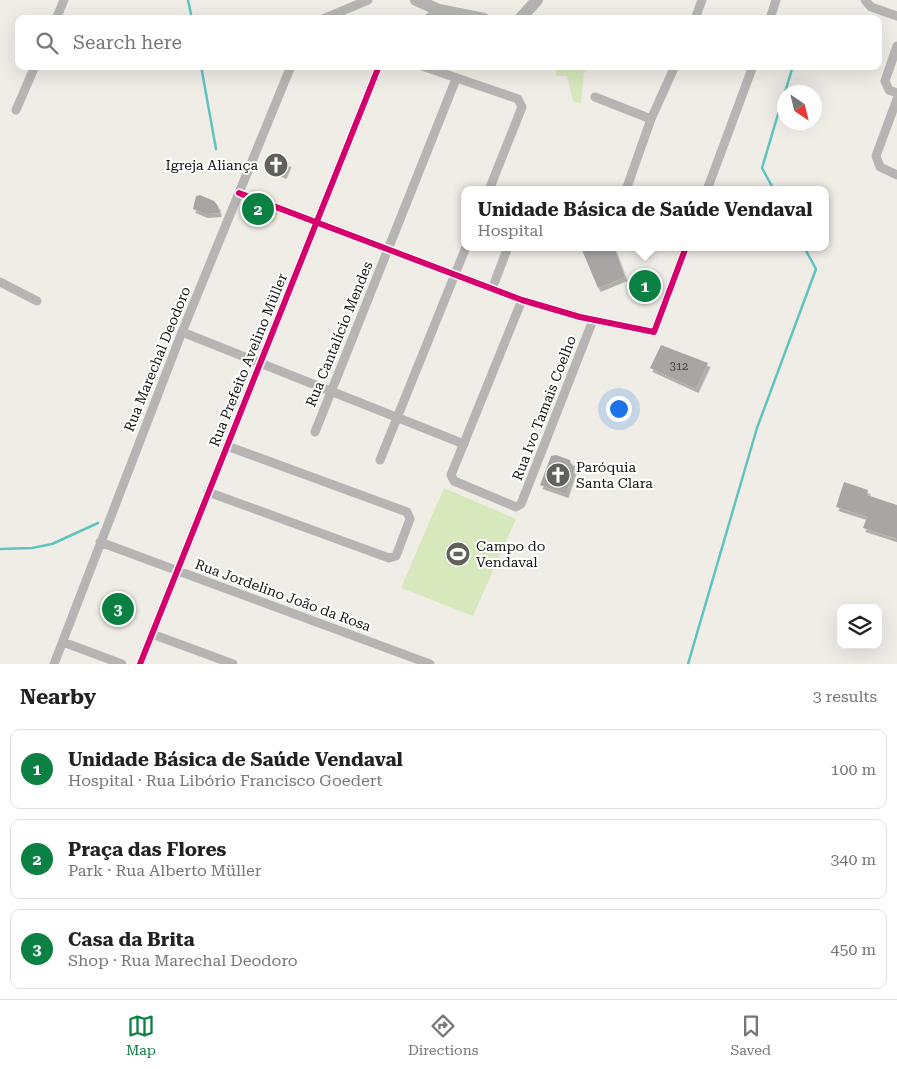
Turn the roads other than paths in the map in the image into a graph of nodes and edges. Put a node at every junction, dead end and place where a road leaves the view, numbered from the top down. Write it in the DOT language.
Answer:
graph roads {
  1 [pos="64,0"];
  2 [pos="368,0"];
  3 [pos="416,0"];
  4 [pos="536,0"];
  5 [pos="702,0"];
  6 [pos="776,0"];
  7 [pos="868,4"];
  8 [pos="438,10"];
  9 [pos="58,15"];
  10 [pos="332,15"];
  11 [pos="432,15"];
  12 [pos="464,15"];
  13 [pos="523,15"];
  14 [pos="696,15"];
  15 [pos="771,15"];
  16 [pos="897,16"];
  17 [pos="897,46"];
  18 [pos="33,70"];
  19 [pos="289,70"];
  20 [pos="377,70"];
  21 [pos="432,70"];
  22 [pos="673,70"];
  23 [pos="752,70"];
  24 [pos="456,80"];
  25 [pos="893,91"];
  26 [pos="595,97"];
  27 [pos="897,99"];
  28 [pos="16,110"];
  29 [pos="651,119"];
  30 [pos="897,175"];
  31 [pos="491,186"];
  32 [pos="627,186"];
  33 [pos="709,186"];
  34 [pos="240,193"];
  35 [pos="316,223"];
  36 [pos="388,250"];
  37 [pos="464,251"];
  38 [pos="506,251"];
  39 [pos="684,251"];
  40 [pos="455,275"];
  41 [pos="0,282"];
  42 [pos="492,289"];
  43 [pos="522,300"];
  44 [pos="37,301"];
  45 [pos="593,320"];
  46 [pos="182,332"];
  47 [pos="260,362"];
  48 [pos="331,390"];
  49 [pos="398,416"];
  50 [pos="315,432"];
  51 [pos="464,444"];
  52 [pos="227,446"];
  53 [pos="380,460"];
  54 [pos="208,492"];
  55 [pos="100,542"];
  56 [pos="176,570"];
  57 [pos="152,634"];
  58 [pos="63,642"];
  59 [pos="54,664"];
  60 [pos="122,664"];
  61 [pos="140,664"];
  62 [pos="233,664"];
  63 [pos="430,664"];
  1 -- 9 [label="street"];
  2 -- 10 [label="street"];
  3 -- 8 [label="main road"];
  4 -- 13 [label="main road"];
  5 -- 14 [label="street"];
  6 -- 15 [label="street"];
  7 -- 16 [label="street"];
  8 -- 11 [label="street"];
  8 -- 12 [label="main road"];
  17 -- 25 [label="street"];
  18 -- 28 [label="street"];
  19 -- 34 [label="street, Rua Marechal Deodoro"];
  20 -- 35 [label="street, Rua Prefeito Avelino Müller"];
  21 -- 24 [label="street"];
  22 -- 29 [label="street"];
  23 -- 33 [label="street"];
  24 -- 31 [label="street"];
  24 -- 36 [label="street, Rua Cantalício Mendes"];
  26 -- 29 [label="street"];
  27 -- 30 [label="street"];
  29 -- 32 [label="street"];
  34 -- 35 [label="street"];
  34 -- 46 [label="street, Rua Marechal Deodoro"];
  35 -- 36 [label="street"];
  35 -- 47 [label="street, Rua Prefeito Avelino Müller"];
  36 -- 40 [label="street"];
  36 -- 48 [label="street, Rua Cantalício Mendes"];
  37 -- 40 [label="street"];
  38 -- 42 [label="street"];
  39 -- 45 [label="street"];
  40 -- 42 [label="street"];
  40 -- 49 [label="street"];
  41 -- 44 [label="street"];
  42 -- 43 [label="street"];
  43 -- 45 [label="street"];
  43 -- 51 [label="street"];
  45 -- 51 [label="street, Rua Ivo Tamais Coelho"];
  46 -- 47 [label="street"];
  46 -- 55 [label="street, Rua Marechal Deodoro"];
  47 -- 48 [label="street"];
  47 -- 52 [label="street, Rua Prefeito Avelino Müller"];
  48 -- 49 [label="street"];
  48 -- 50 [label="street, Rua Cantalício Mendes"];
  49 -- 51 [label="street"];
  49 -- 53 [label="street"];
  52 -- 54 [label="street, Rua Prefeito Avelino Müller"];
  52 -- 54 [label="street"];
  54 -- 56 [label="street, Rua Prefeito Avelino Müller"];
  55 -- 56 [label="street, Rua Jordelino João da Rosa"];
  55 -- 58 [label="street, Rua Marechal Deodoro"];
  56 -- 57 [label="street, Rua Prefeito Avelino Müller"];
  56 -- 63 [label="street, Rua Jordelino João da Rosa"];
  57 -- 61 [label="street, Rua Prefeito Avelino Müller"];
  57 -- 62 [label="street"];
  58 -- 59 [label="street, Rua Marechal Deodoro"];
  58 -- 60 [label="street"];
}
